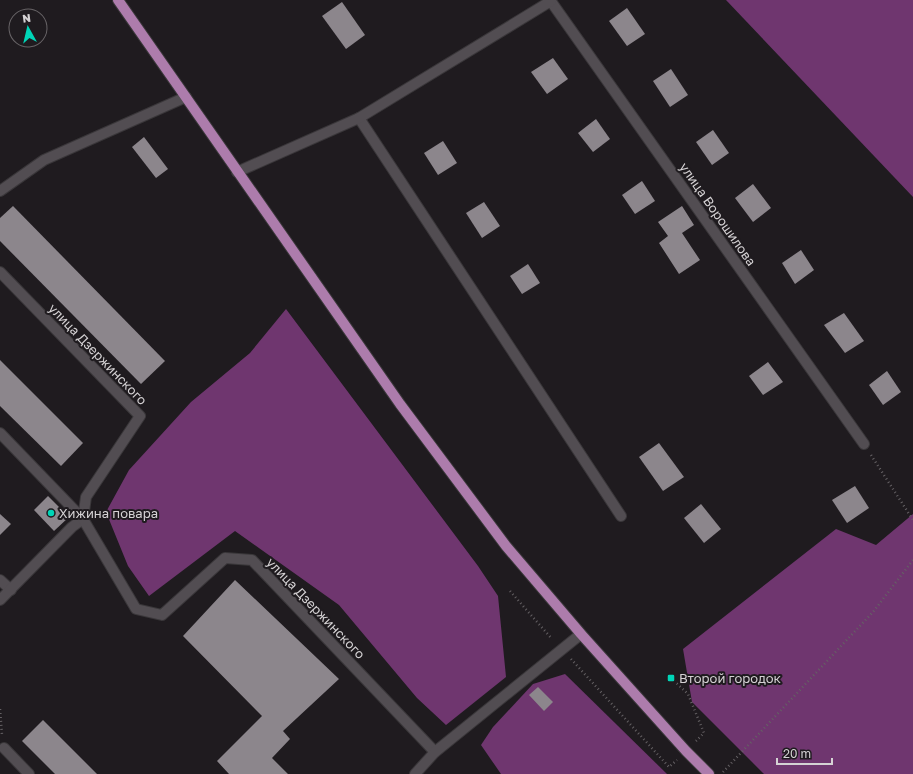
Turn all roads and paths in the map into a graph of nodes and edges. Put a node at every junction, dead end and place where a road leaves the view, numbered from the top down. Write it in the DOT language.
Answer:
graph roads {
  1 [pos="118,0"];
  2 [pos="551,0"];
  3 [pos="186,97"];
  4 [pos="359,118"];
  5 [pos="237,172"];
  6 [pos="0,191"];
  7 [pos="0,272"];
  8 [pos="0,433"];
  9 [pos="864,444"];
  10 [pos="621,516"];
  11 [pos="83,519"];
  12 [pos="913,520"];
  13 [pos="913,560"];
  14 [pos="0,580"];
  15 [pos="11,590"];
  16 [pos="0,600"];
  17 [pos="581,634"];
  18 [pos="0,710"];
  19 [pos="4,748"];
  20 [pos="435,752"];
  21 [pos="29,774"];
  22 [pos="415,774"];
  23 [pos="709,774"];
  24 [pos="721,774"];
  1 -- 3 [label="main road"];
  2 -- 4 [label="street"];
  2 -- 9 [label="street, улица Ворошилова"];
  3 -- 5 [label="main road"];
  3 -- 6 [label="street"];
  4 -- 5 [label="street"];
  4 -- 10 [label="street"];
  5 -- 17 [label="main road"];
  7 -- 11 [label="street, улица Дзержинского"];
  8 -- 11 [label="street"];
  9 -- 12 [label="path"];
  11 -- 15 [label="street"];
  11 -- 20 [label="street, улица Дзержинского"];
  13 -- 24 [label="path"];
  14 -- 15 [label="street"];
  15 -- 16 [label="street"];
  17 -- 20 [label="street"];
  17 -- 23 [label="main road"];
  18 -- 19 [label="path"];
  19 -- 21 [label="street"];
  20 -- 22 [label="street"];
}
